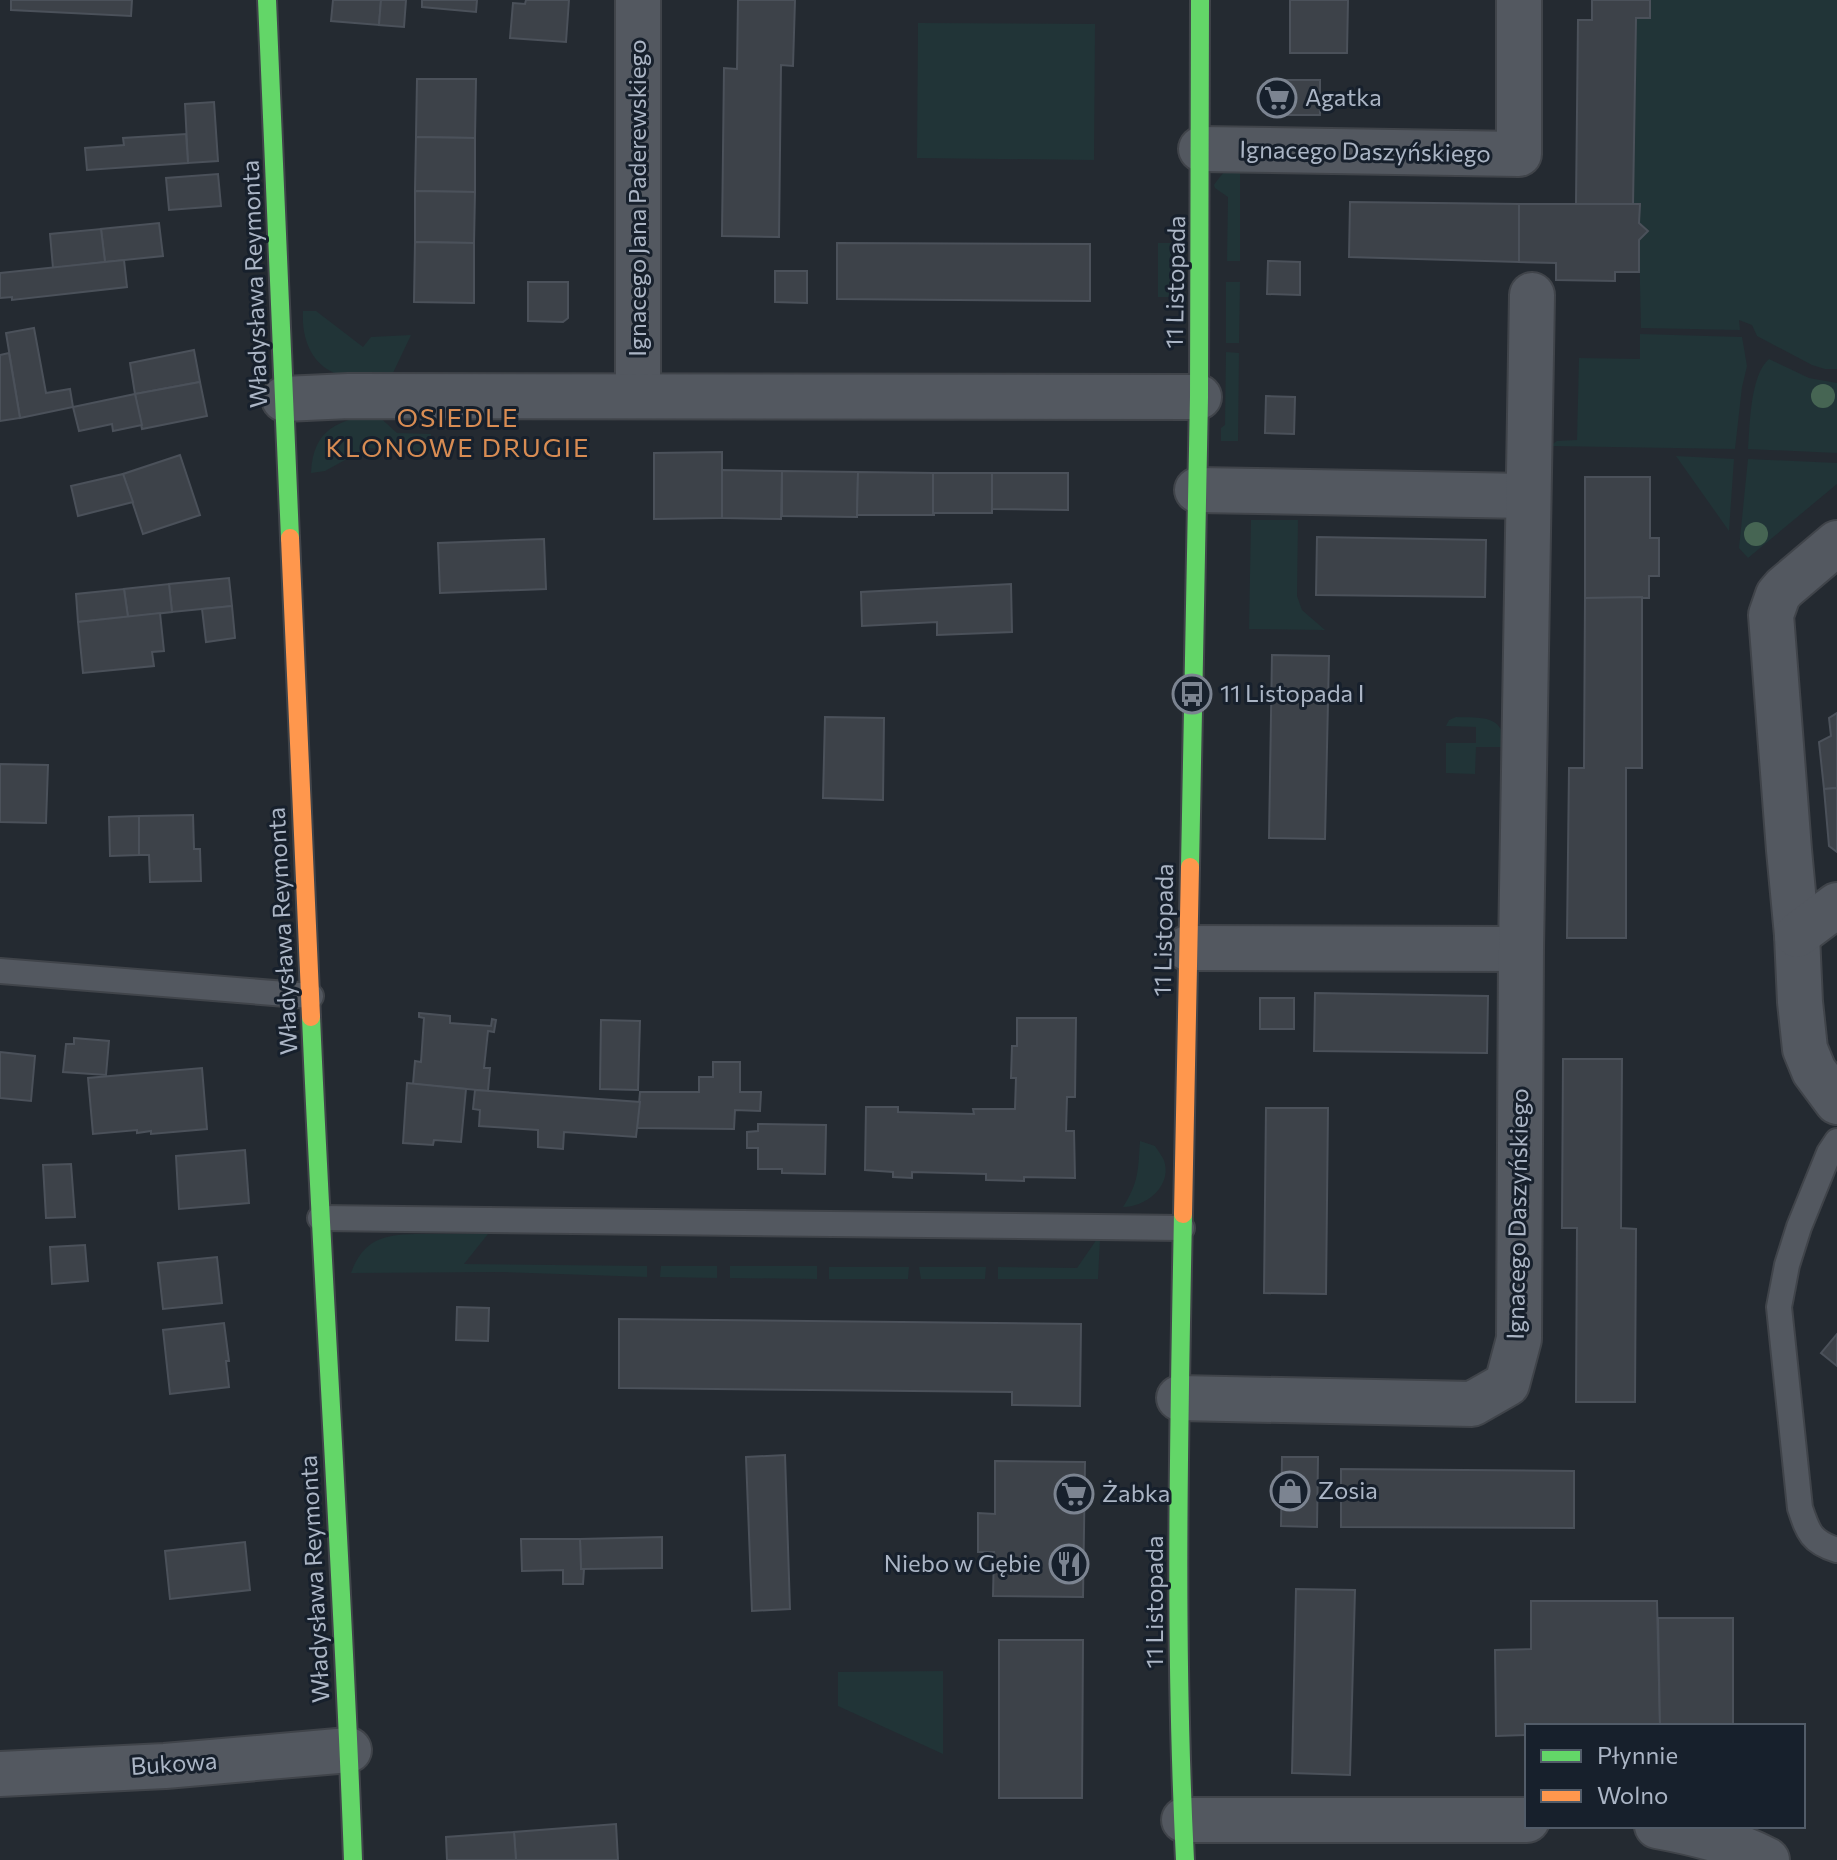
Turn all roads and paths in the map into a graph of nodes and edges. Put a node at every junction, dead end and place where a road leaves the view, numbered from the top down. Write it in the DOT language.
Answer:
graph roads {
  1 [pos="267,0"];
  2 [pos="638,0"];
  3 [pos="1200,0"];
  4 [pos="1519,0"];
  5 [pos="1201,149"];
  6 [pos="1532,295"];
  7 [pos="638,396"];
  8 [pos="1199,397"];
  9 [pos="284,399"];
  10 [pos="1197,490"];
  11 [pos="1528,496"];
  12 [pos="1837,543"];
  13 [pos="1837,905"];
  14 [pos="1797,935"];
  15 [pos="1187,948"];
  16 [pos="1521,949"];
  17 [pos="0,971"];
  18 [pos="311,996"];
  19 [pos="1837,1102"];
  20 [pos="1837,1141"];
  21 [pos="320,1218"];
  22 [pos="1182,1228"];
  23 [pos="1179,1398"];
  24 [pos="1837,1550"];
  25 [pos="349,1750"];
  26 [pos="0,1774"];
  27 [pos="1525,1820"];
  28 [pos="1667,1828"];
  29 [pos="1184,1840"];
  30 [pos="353,1860"];
  31 [pos="1767,1860"];
  1 -- 9 [label="street, Władysława Reymonta"];
  2 -- 7 [label="street, Ignacego Jana Paderewskiego"];
  3 -- 5 [label="street, 11 Listopada"];
  4 -- 5 [label="street, Ignacego Daszyńskiego"];
  5 -- 8 [label="street, 11 Listopada"];
  6 -- 11 [label="street, Ignacego Daszyńskiego"];
  7 -- 8 [label="street"];
  7 -- 9 [label="street"];
  8 -- 10 [label="street, 11 Listopada"];
  9 -- 18 [label="street, Władysława Reymonta"];
  10 -- 11 [label="street"];
  10 -- 15 [label="street, 11 Listopada"];
  11 -- 16 [label="street, Ignacego Daszyńskiego"];
  12 -- 14 [label="street"];
  13 -- 14 [label="street"];
  14 -- 19 [label="street"];
  15 -- 16 [label="street"];
  15 -- 22 [label="street, 11 Listopada"];
  16 -- 23 [label="street, Ignacego Daszyńskiego"];
  17 -- 18 [label="lane"];
  18 -- 21 [label="street, Władysława Reymonta"];
  20 -- 24 [label="lane"];
  21 -- 22 [label="lane"];
  21 -- 25 [label="street, Władysława Reymonta"];
  22 -- 23 [label="street, 11 Listopada"];
  23 -- 29 [label="street, 11 Listopada"];
  25 -- 26 [label="street, Bukowa"];
  25 -- 30 [label="street, Władysława Reymonta"];
  27 -- 29 [label="street"];
  28 -- 31 [label="street"];
}
